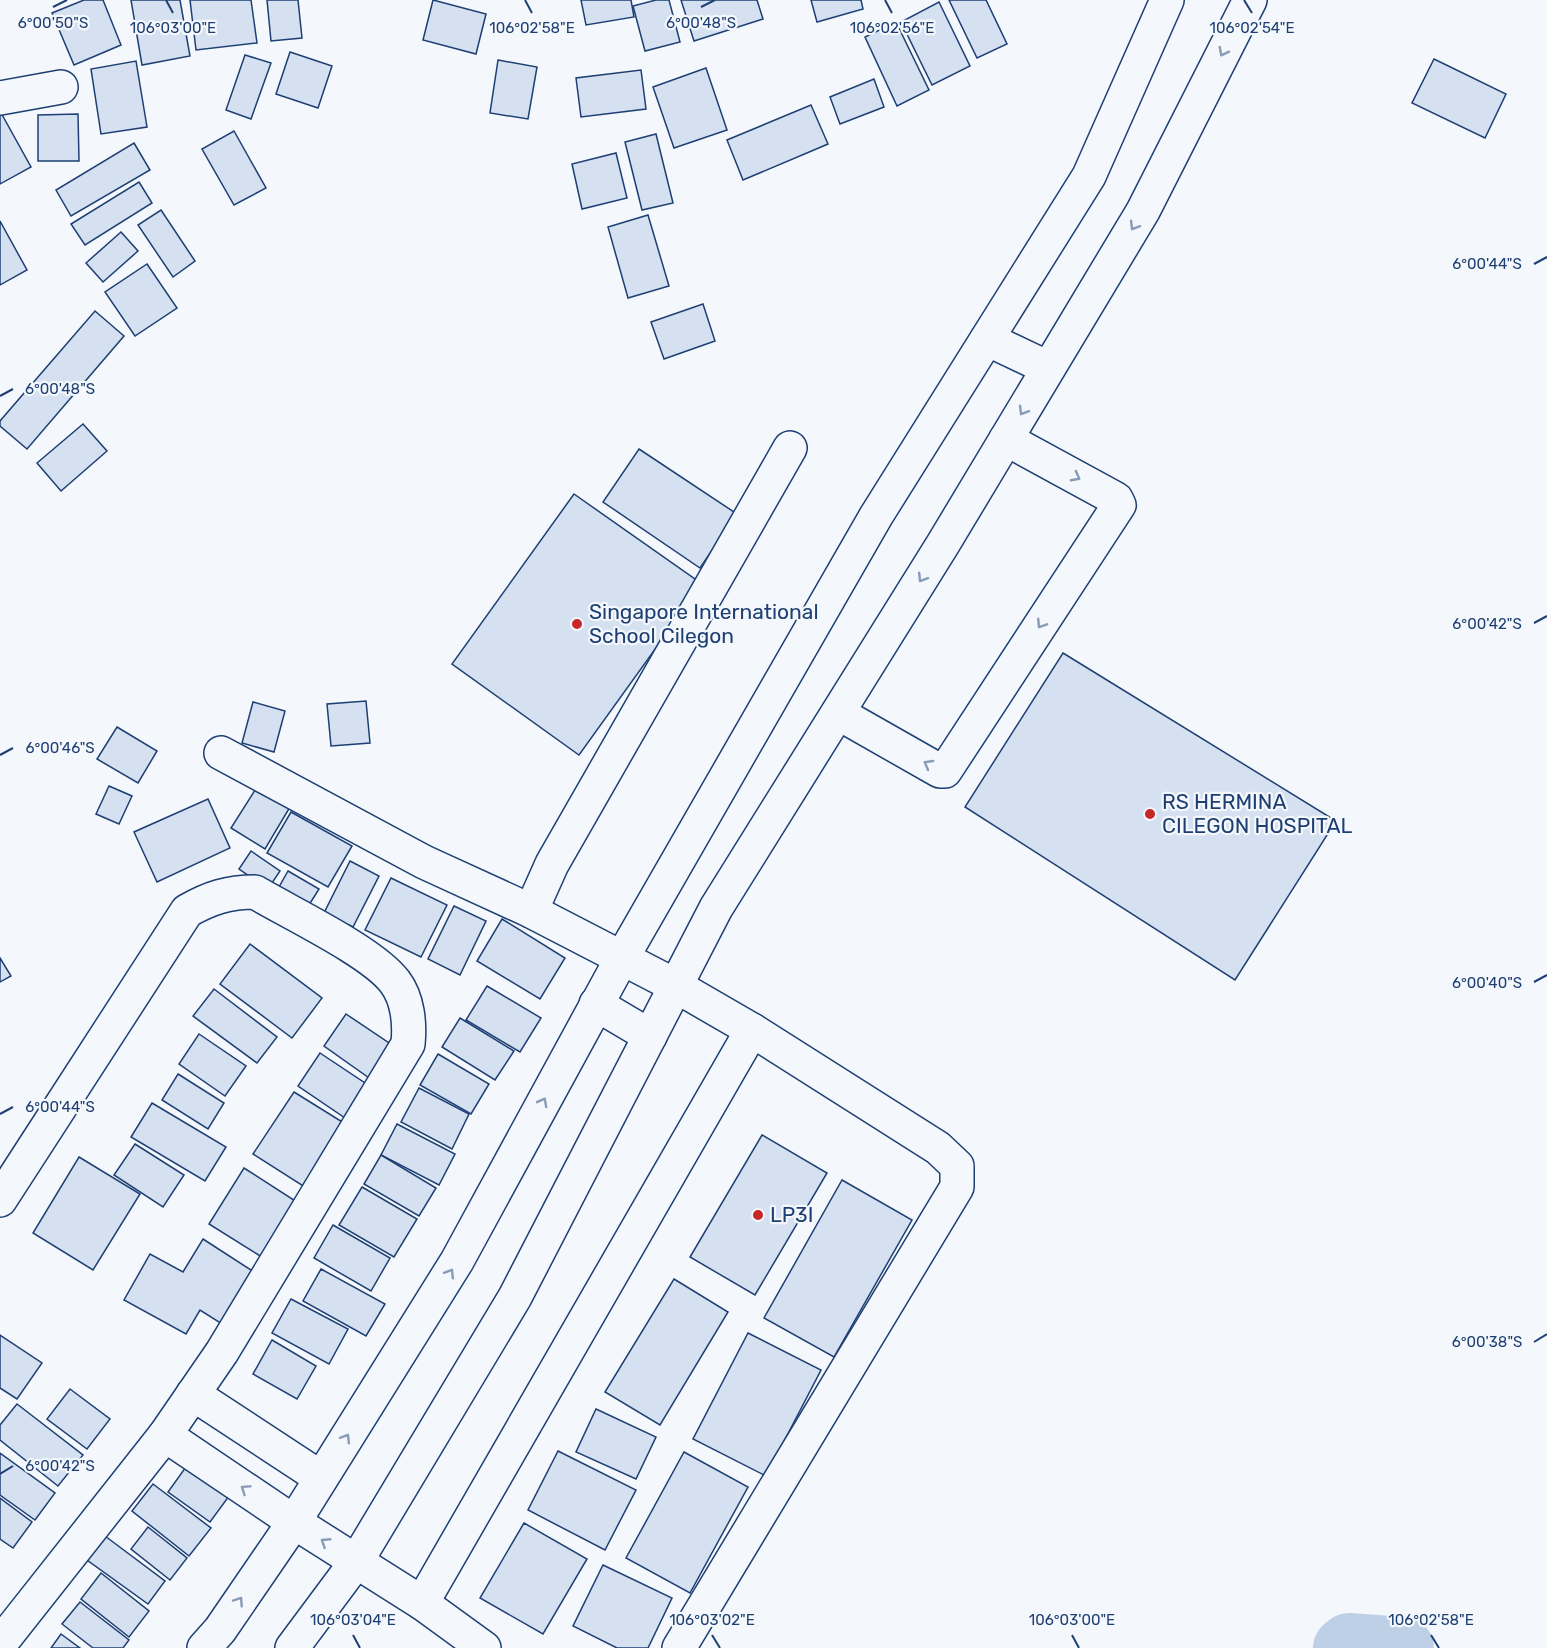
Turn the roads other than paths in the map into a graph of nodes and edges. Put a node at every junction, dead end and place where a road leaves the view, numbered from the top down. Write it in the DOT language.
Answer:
graph roads {
  1 [pos="1167,0"];
  2 [pos="1250,0"];
  3 [pos="61,87"];
  4 [pos="0,98"];
  5 [pos="987,339"];
  6 [pos="1048,368"];
  7 [pos="1006,439"];
  8 [pos="790,448"];
  9 [pos="838,712"];
  10 [pos="221,753"];
  11 [pos="531,911"];
  12 [pos="622,958"];
  13 [pos="675,986"];
  14 [pos="596,1004"];
  15 [pos="752,1030"];
  16 [pos="650,1036"];
  17 [pos="0,1200"];
  18 [pos="193,1394"];
  19 [pos="165,1435"];
  20 [pos="321,1478"];
  21 [pos="294,1522"];
  22 [pos="356,1562"];
  23 [pos="422,1603"];
  24 [pos="0,1644"];
  25 [pos="204,1648"];
  26 [pos="291,1648"];
  27 [pos="484,1648"];
  28 [pos="679,1648"];
  1 -- 5 [label="street"];
  2 -- 6 [label="street, one-way"];
  3 -- 4 [label="street"];
  5 -- 6 [label="street"];
  5 -- 12 [label="street"];
  6 -- 7 [label="street, one-way"];
  7 -- 9 [label="street, one-way"];
  7 -- 9 [label="street, one-way"];
  8 -- 11 [label="street"];
  9 -- 13 [label="street"];
  10 -- 11 [label="street"];
  11 -- 12 [label="street"];
  12 -- 13 [label="street"];
  12 -- 14 [label="street"];
  13 -- 15 [label="street"];
  13 -- 16 [label="street"];
  14 -- 16 [label="street"];
  20 -- 14 [label="street, one-way"];
  15 -- 23 [label="street"];
  15 -- 28 [label="street"];
  16 -- 22 [label="street"];
  17 -- 18 [label="street"];
  18 -- 19 [label="street"];
  18 -- 20 [label="street"];
  21 -- 19 [label="street, one-way"];
  19 -- 24 [label="street"];
  20 -- 21 [label="street"];
  22 -- 21 [label="street, one-way"];
  25 -- 21 [label="street, one-way"];
  22 -- 23 [label="street"];
  22 -- 26 [label="street"];
  23 -- 27 [label="street"];
}
